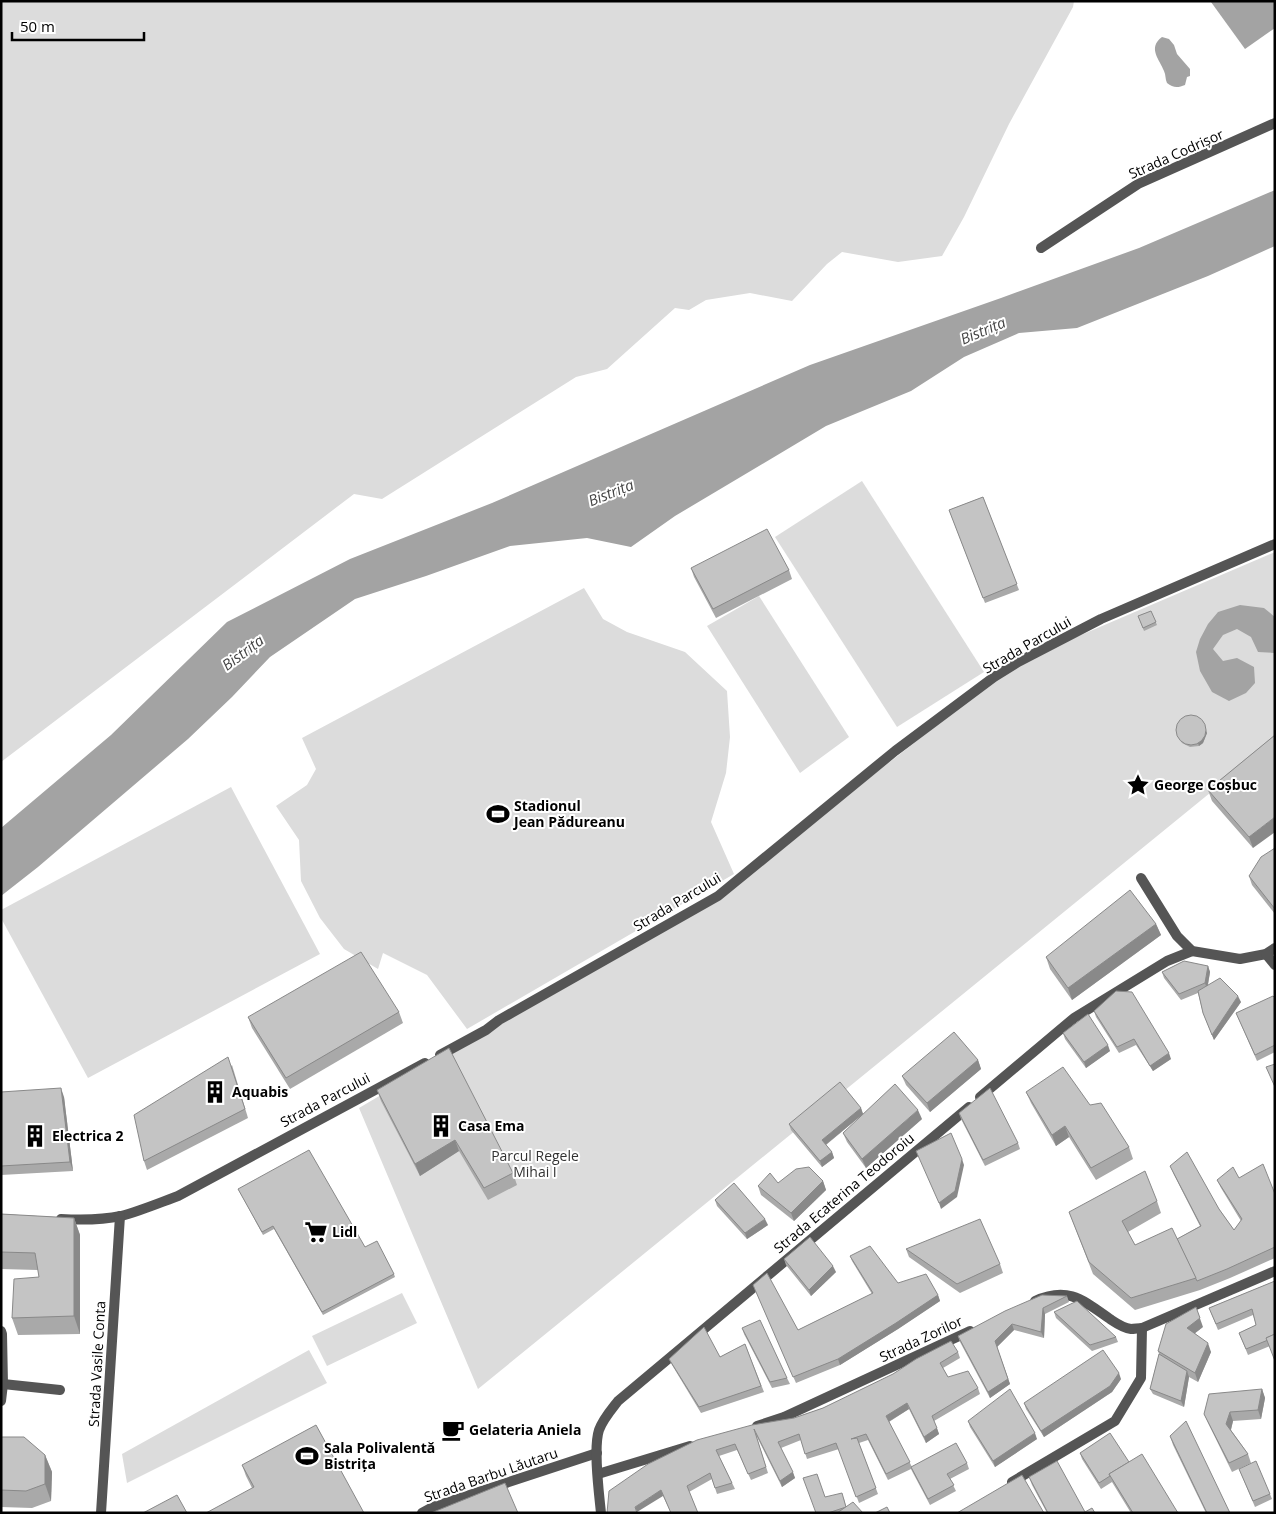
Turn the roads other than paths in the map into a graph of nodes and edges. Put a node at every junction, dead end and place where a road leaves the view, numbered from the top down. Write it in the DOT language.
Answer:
graph roads {
  1 [pos="1275,124"];
  2 [pos="1040,248"];
  3 [pos="1275,544"];
  4 [pos="1141,878"];
  5 [pos="1275,948"];
  6 [pos="1192,951"];
  7 [pos="1266,954"];
  8 [pos="1275,965"];
  9 [pos="120,1216"];
  10 [pos="52,1219"];
  11 [pos="1275,1271"];
  12 [pos="1022,1307"];
  13 [pos="978,1328"];
  14 [pos="1142,1328"];
  15 [pos="1,1331"];
  16 [pos="3,1384"];
  17 [pos="60,1390"];
  18 [pos="1,1401"];
  19 [pos="747,1429"];
  20 [pos="700,1443"];
  21 [pos="597,1453"];
  22 [pos="598,1474"];
  23 [pos="1000,1489"];
  24 [pos="101,1513"];
  25 [pos="422,1513"];
  26 [pos="600,1513"];
  1 -- 2 [label="street, Strada Codrișor"];
  3 -- 9 [label="street, Strada Parcului"];
  4 -- 6 [label="street"];
  5 -- 7 [label="street"];
  6 -- 7 [label="street"];
  6 -- 21 [label="street, Strada Ecaterina Teodoroiu"];
  7 -- 8 [label="street"];
  9 -- 10 [label="street, Strada Parcului"];
  9 -- 24 [label="street, Strada Vasile Conta"];
  11 -- 14 [label="street"];
  12 -- 14 [label="street"];
  13 -- 19 [label="street, Strada Zorilor"];
  14 -- 23 [label="street"];
  15 -- 16 [label="street"];
  16 -- 17 [label="street"];
  16 -- 18 [label="street"];
  20 -- 22 [label="street"];
  21 -- 22 [label="street, Strada Ecaterina Teodoroiu"];
  21 -- 25 [label="street, Strada Barbu Lăutaru"];
  22 -- 26 [label="street, Strada Ecaterina Teodoroiu"];
}
